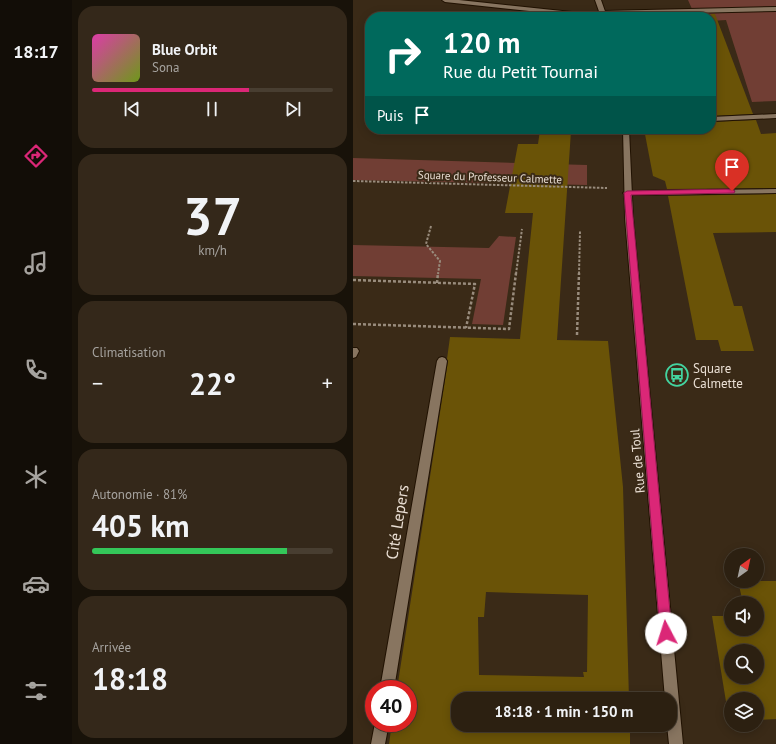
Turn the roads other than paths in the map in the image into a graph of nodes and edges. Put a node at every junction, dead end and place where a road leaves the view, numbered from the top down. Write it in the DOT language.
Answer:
graph roads {
  1 [pos="445,0"];
  2 [pos="598,0"];
  3 [pos="776,9"];
  4 [pos="564,12"];
  5 [pos="602,12"];
  6 [pos="702,12"];
  7 [pos="776,116"];
  8 [pos="716,118"];
  9 [pos="626,134"];
  10 [pos="627,191"];
  11 [pos="776,191"];
  12 [pos="442,361"];
  13 [pos="389,680"];
  14 [pos="380,732"];
  15 [pos="378,744"];
  16 [pos="676,744"];
  1 -- 4 [label="street"];
  2 -- 5 [label="street"];
  3 -- 6 [label="street"];
  7 -- 8 [label="street"];
  9 -- 10 [label="street, Rue de Toul"];
  10 -- 11 [label="street"];
  10 -- 16 [label="street, Rue de Toul"];
  12 -- 13 [label="street, Cité Lepers"];
  14 -- 15 [label="street"];
}
